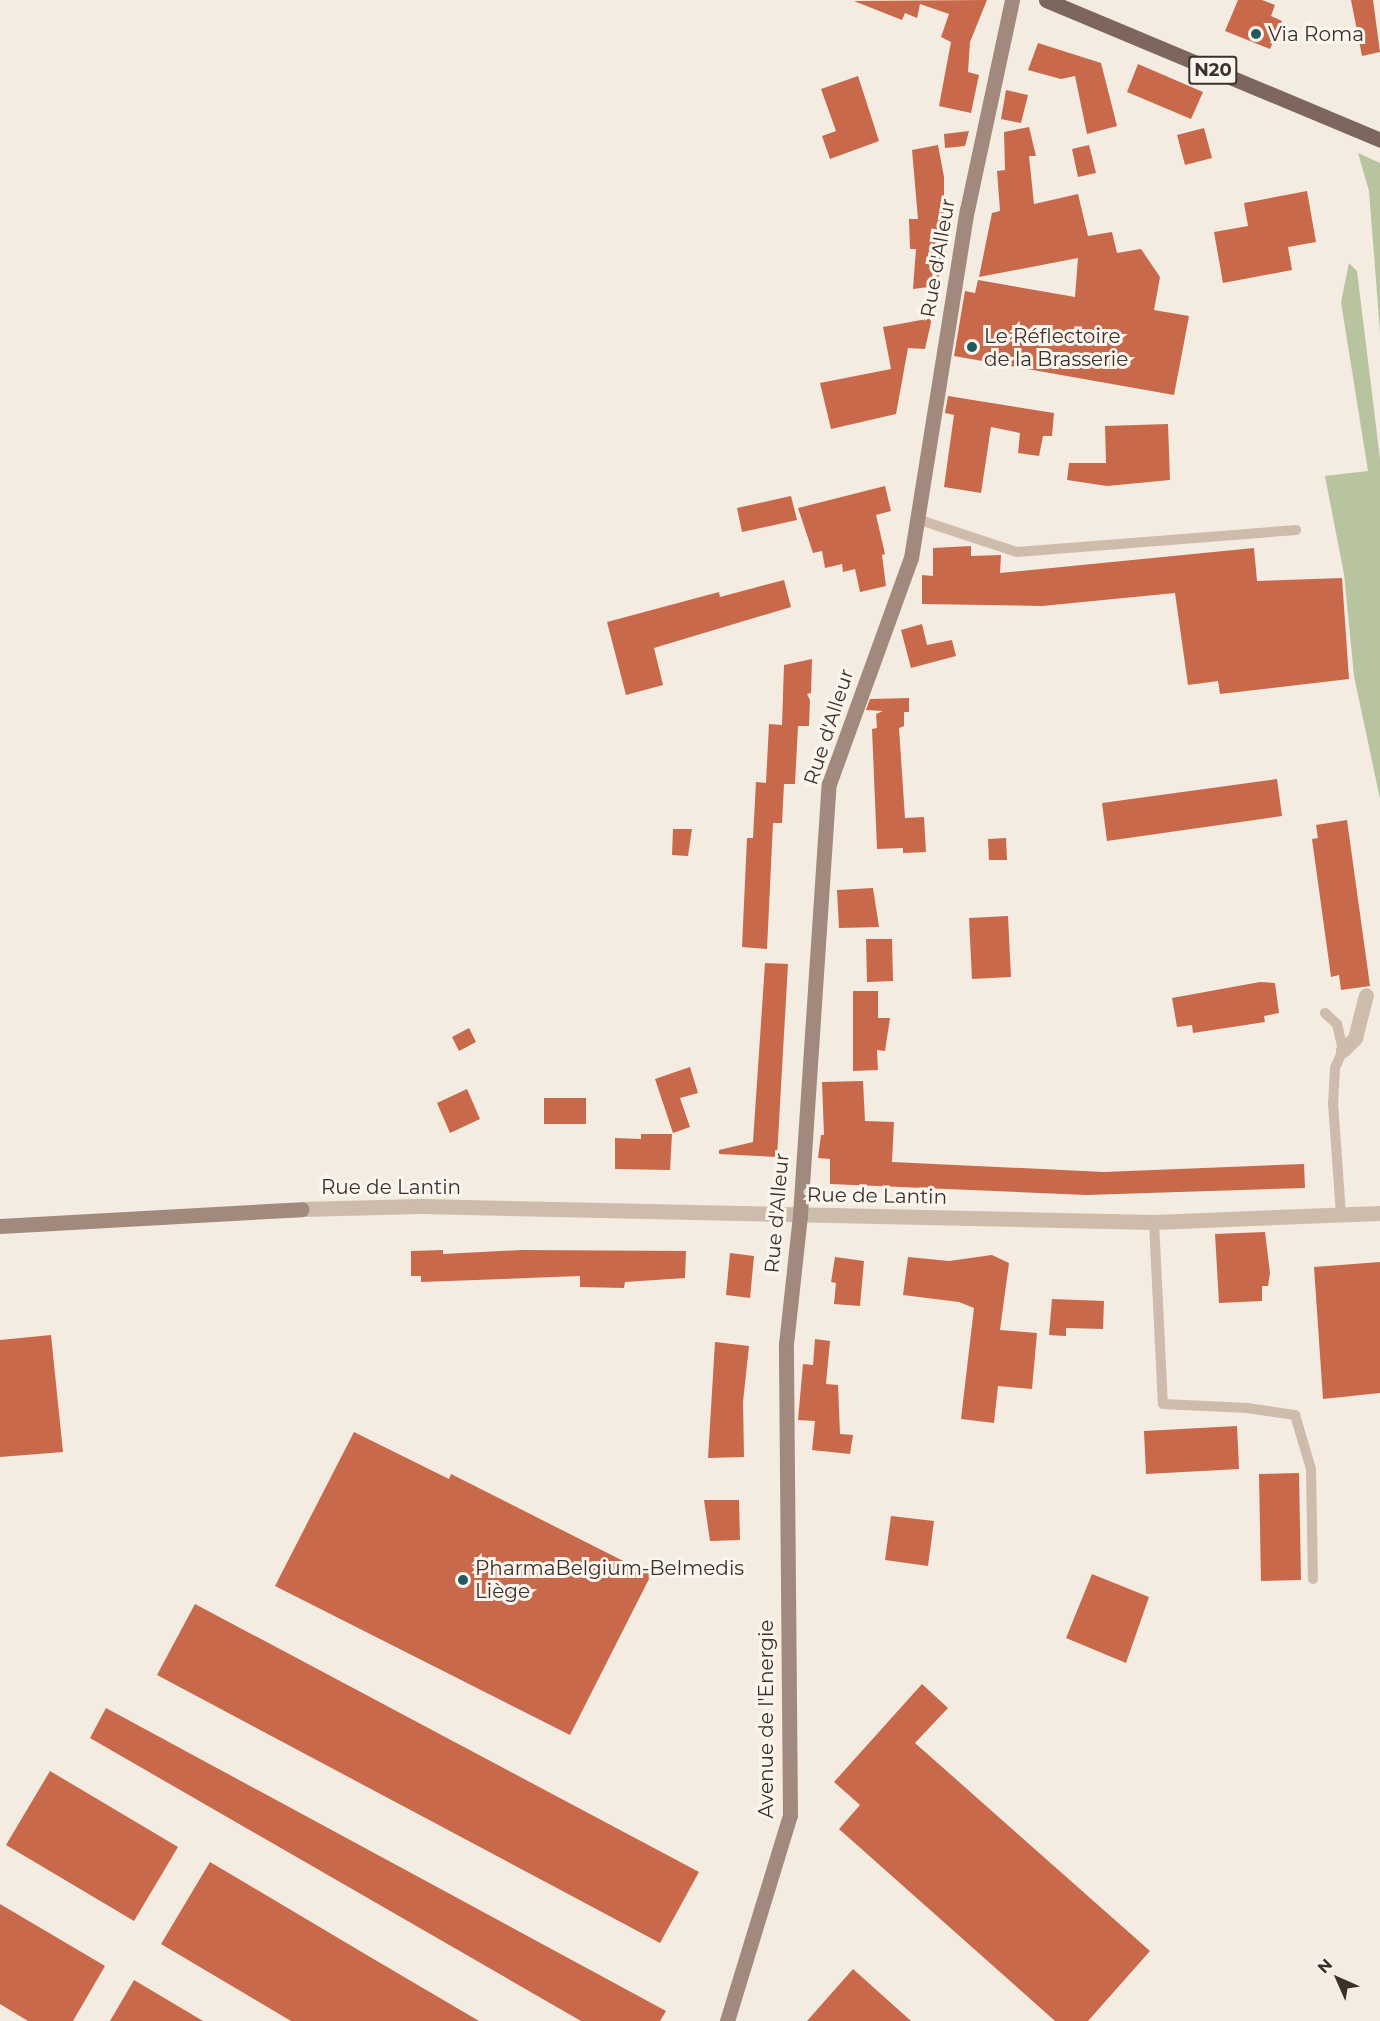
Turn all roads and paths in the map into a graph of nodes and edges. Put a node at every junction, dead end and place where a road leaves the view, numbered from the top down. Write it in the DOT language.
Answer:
graph roads {
  1 [pos="1012,0"];
  2 [pos="1046,0"];
  3 [pos="1380,140"];
  4 [pos="917,519"];
  5 [pos="1296,530"];
  6 [pos="1366,995"];
  7 [pos="1325,1013"];
  8 [pos="1343,1050"];
  9 [pos="1380,1213"];
  10 [pos="1341,1214"];
  11 [pos="800,1215"];
  12 [pos="1154,1222"];
  13 [pos="0,1226"];
  14 [pos="786,1517"];
  15 [pos="1313,1579"];
  16 [pos="727,2021"];
  1 -- 4 [label="street, Rue d'Alleur"];
  2 -- 3 [label="main road, N20"];
  4 -- 5 [label="lane"];
  4 -- 11 [label="street, Rue d'Alleur"];
  6 -- 8 [label="street"];
  7 -- 8 [label="lane"];
  8 -- 10 [label="lane"];
  9 -- 10 [label="street, Rue de Lantin"];
  10 -- 12 [label="street, Rue de Lantin"];
  11 -- 12 [label="street, Rue de Lantin"];
  11 -- 13 [label="street, Rue de Lantin"];
  11 -- 14 [label="street, Rue d'Alleur"];
  12 -- 15 [label="lane"];
  14 -- 16 [label="street, Avenue de l'Energie"];
}
